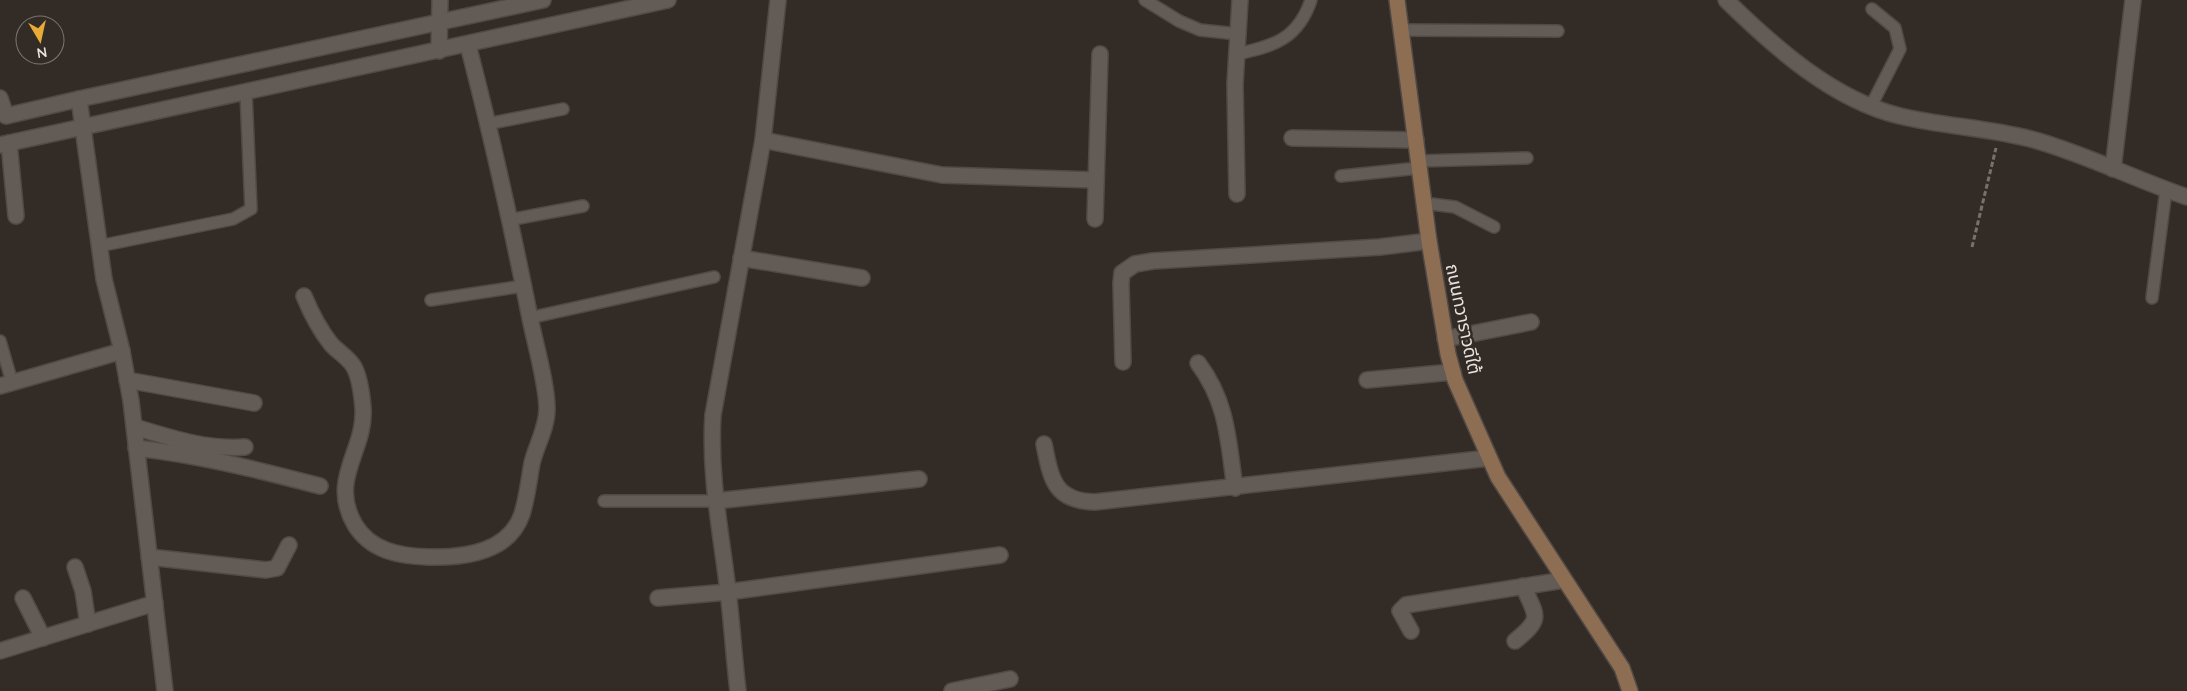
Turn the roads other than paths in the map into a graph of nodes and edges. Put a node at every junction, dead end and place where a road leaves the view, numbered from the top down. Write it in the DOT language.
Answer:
graph roads {
  1 [pos="440,0"];
  2 [pos="543,0"];
  3 [pos="668,0"];
  4 [pos="778,0"];
  5 [pos="1145,0"];
  6 [pos="1240,0"];
  7 [pos="1311,0"];
  8 [pos="1397,0"];
  9 [pos="1726,0"];
  10 [pos="2133,0"];
  11 [pos="1872,9"];
  12 [pos="438,23"];
  13 [pos="1402,30"];
  14 [pos="1558,31"];
  15 [pos="1238,34"];
  16 [pos="468,45"];
  17 [pos="439,51"];
  18 [pos="1100,54"];
  19 [pos="1237,54"];
  20 [pos="246,93"];
  21 [pos="0,98"];
  22 [pos="79,99"];
  23 [pos="1871,106"];
  24 [pos="563,108"];
  25 [pos="3,117"];
  26 [pos="487,124"];
  27 [pos="83,129"];
  28 [pos="1292,138"];
  29 [pos="763,140"];
  30 [pos="1416,140"];
  31 [pos="4,144"];
  32 [pos="1527,158"];
  33 [pos="1418,164"];
  34 [pos="2113,168"];
  35 [pos="1341,176"];
  36 [pos="1096,180"];
  37 [pos="2166,190"];
  38 [pos="1237,194"];
  39 [pos="2187,197"];
  40 [pos="1424,202"];
  41 [pos="583,206"];
  42 [pos="16,216"];
  43 [pos="1096,219"];
  44 [pos="508,220"];
  45 [pos="1494,227"];
  46 [pos="1429,240"];
  47 [pos="99,246"];
  48 [pos="741,258"];
  49 [pos="714,277"];
  50 [pos="862,278"];
  51 [pos="523,286"];
  52 [pos="304,296"];
  53 [pos="2152,298"];
  54 [pos="431,300"];
  55 [pos="530,318"];
  56 [pos="1531,322"];
  57 [pos="1446,339"];
  58 [pos="0,342"];
  59 [pos="122,351"];
  60 [pos="1123,362"];
  61 [pos="1198,363"];
  62 [pos="1453,372"];
  63 [pos="127,380"];
  64 [pos="1367,380"];
  65 [pos="6,384"];
  66 [pos="254,403"];
  67 [pos="135,427"];
  68 [pos="1044,444"];
  69 [pos="245,447"];
  70 [pos="136,448"];
  71 [pos="1489,458"];
  72 [pos="919,479"];
  73 [pos="320,486"];
  74 [pos="1235,488"];
  75 [pos="715,500"];
  76 [pos="604,501"];
  77 [pos="289,545"];
  78 [pos="1000,555"];
  79 [pos="149,558"];
  80 [pos="75,567"];
  81 [pos="1564,580"];
  82 [pos="1523,586"];
  83 [pos="728,592"];
  84 [pos="23,598"];
  85 [pos="658,598"];
  86 [pos="155,603"];
  87 [pos="88,624"];
  88 [pos="1411,631"];
  89 [pos="43,638"];
  90 [pos="1515,641"];
  91 [pos="0,651"];
  92 [pos="1010,679"];
  93 [pos="165,691"];
  94 [pos="738,691"];
  95 [pos="952,691"];
  96 [pos="1630,691"];
  1 -- 12 [label="street"];
  2 -- 12 [label="street"];
  3 -- 16 [label="street"];
  4 -- 29 [label="street"];
  5 -- 15 [label="lane"];
  6 -- 15 [label="street"];
  7 -- 19 [label="lane"];
  8 -- 13 [label="street, ถนนทวาราวดีใต้"];
  9 -- 23 [label="street"];
  10 -- 34 [label="street"];
  11 -- 23 [label="lane"];
  12 -- 17 [label="street"];
  12 -- 22 [label="street"];
  13 -- 14 [label="lane"];
  13 -- 30 [label="street, ถนนทวาราวดีใต้"];
  15 -- 19 [label="street"];
  16 -- 17 [label="street"];
  16 -- 26 [label="street"];
  17 -- 20 [label="street"];
  18 -- 36 [label="street"];
  19 -- 38 [label="street"];
  20 -- 27 [label="street"];
  20 -- 47 [label="lane"];
  21 -- 25 [label="street"];
  22 -- 25 [label="street"];
  22 -- 27 [label="street"];
  23 -- 34 [label="street"];
  24 -- 26 [label="lane"];
  26 -- 44 [label="street"];
  27 -- 31 [label="street"];
  27 -- 47 [label="street"];
  28 -- 30 [label="street"];
  29 -- 36 [label="street"];
  29 -- 48 [label="street"];
  30 -- 33 [label="street, ถนนทวาราวดีใต้"];
  31 -- 42 [label="street"];
  32 -- 33 [label="lane"];
  33 -- 35 [label="lane"];
  33 -- 40 [label="street, ถนนทวาราวดีใต้"];
  34 -- 37 [label="street"];
  36 -- 43 [label="street"];
  37 -- 39 [label="street"];
  37 -- 53 [label="lane"];
  40 -- 45 [label="lane"];
  40 -- 46 [label="street, ถนนทวาราวดีใต้"];
  41 -- 44 [label="lane"];
  44 -- 51 [label="street"];
  46 -- 57 [label="street, ถนนทวาราวดีใต้"];
  46 -- 60 [label="street"];
  47 -- 59 [label="street"];
  48 -- 50 [label="street"];
  48 -- 75 [label="street"];
  49 -- 55 [label="lane"];
  51 -- 54 [label="lane"];
  51 -- 55 [label="street"];
  52 -- 55 [label="street"];
  56 -- 57 [label="street"];
  57 -- 62 [label="street, ถนนทวาราวดีใต้"];
  58 -- 65 [label="lane"];
  59 -- 63 [label="street"];
  59 -- 65 [label="street"];
  61 -- 74 [label="street"];
  62 -- 64 [label="street"];
  62 -- 71 [label="street, ถนนทวาราวดีใต้"];
  63 -- 66 [label="street"];
  63 -- 67 [label="street"];
  67 -- 69 [label="street"];
  67 -- 70 [label="street"];
  68 -- 74 [label="street"];
  70 -- 73 [label="street"];
  70 -- 79 [label="street"];
  71 -- 74 [label="street"];
  71 -- 81 [label="street, ถนนทวาราวดีใต้"];
  72 -- 75 [label="street"];
  75 -- 76 [label="lane"];
  75 -- 83 [label="street"];
  77 -- 79 [label="street"];
  78 -- 83 [label="street"];
  79 -- 86 [label="street"];
  80 -- 87 [label="street"];
  81 -- 82 [label="street"];
  81 -- 96 [label="street, ถนนทวาราวดีใต้"];
  82 -- 88 [label="street"];
  82 -- 90 [label="street"];
  83 -- 85 [label="street"];
  83 -- 94 [label="street"];
  84 -- 89 [label="street"];
  86 -- 87 [label="street"];
  86 -- 93 [label="street"];
  87 -- 89 [label="street"];
  89 -- 91 [label="street"];
  92 -- 95 [label="street"];
}
